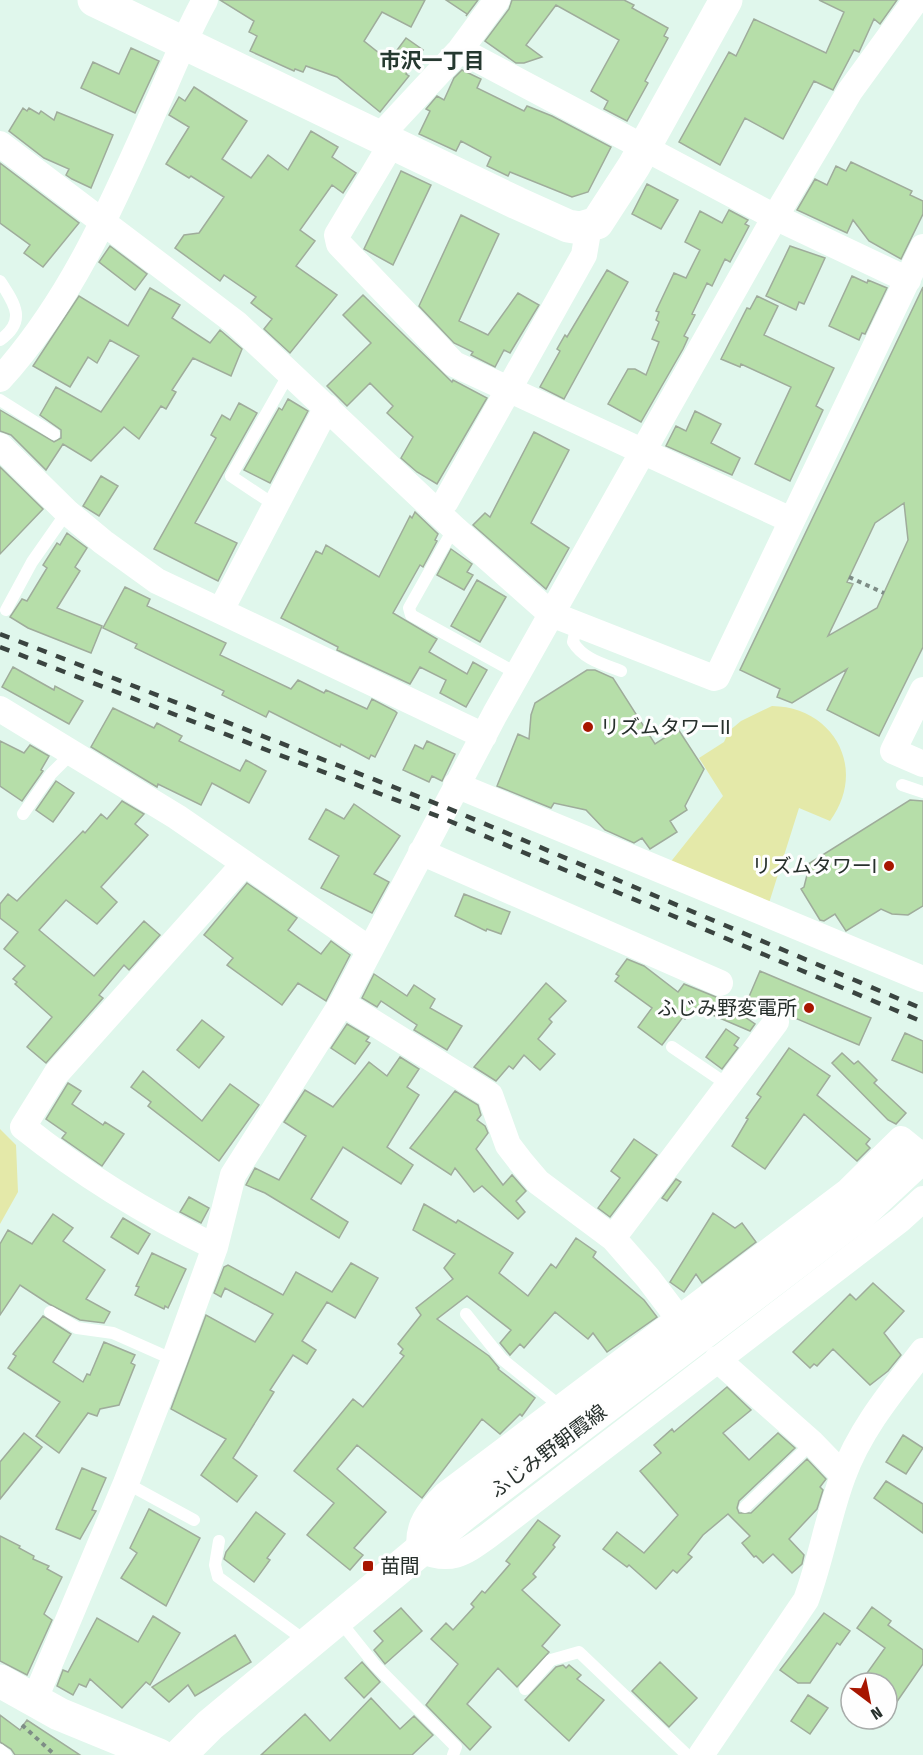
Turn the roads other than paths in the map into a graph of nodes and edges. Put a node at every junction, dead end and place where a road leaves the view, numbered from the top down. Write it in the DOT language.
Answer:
graph roads {
  1 [pos="93,0"];
  2 [pos="205,0"];
  3 [pos="497,0"];
  4 [pos="726,0"];
  5 [pos="916,0"];
  6 [pos="184,43"];
  7 [pos="460,50"];
  8 [pos="385,140"];
  9 [pos="0,144"];
  10 [pos="644,148"];
  11 [pos="775,217"];
  12 [pos="104,224"];
  13 [pos="589,226"];
  14 [pos="923,247"];
  15 [pos="908,280"];
  16 [pos="0,281"];
  17 [pos="0,340"];
  18 [pos="290,372"];
  19 [pos="0,379"];
  20 [pos="511,388"];
  21 [pos="0,400"];
  22 [pos="327,407"];
  23 [pos="54,434"];
  24 [pos="0,446"];
  25 [pos="642,451"];
  26 [pos="276,506"];
  27 [pos="436,510"];
  28 [pos="67,512"];
  29 [pos="791,520"];
  30 [pos="454,528"];
  31 [pos="6,610"];
  32 [pos="221,610"];
  33 [pos="551,614"];
  34 [pos="577,624"];
  35 [pos="621,671"];
  36 [pos="518,674"];
  37 [pos="923,690"];
  38 [pos="0,709"];
  39 [pos="484,736"];
  40 [pos="72,753"];
  41 [pos="923,764"];
  42 [pos="902,784"];
  43 [pos="456,785"];
  44 [pos="923,792"];
  45 [pos="22,814"];
  46 [pos="421,852"];
  47 [pos="244,864"];
  48 [pos="369,949"];
  49 [pos="923,979"];
  50 [pos="720,983"];
  51 [pos="342,1003"];
  52 [pos="776,1022"];
  53 [pos="672,1047"];
  54 [pos="728,1085"];
  55 [pos="916,1151"];
  56 [pos="923,1199"];
  57 [pos="613,1238"];
  58 [pos="215,1247"];
  59 [pos="50,1312"];
  60 [pos="466,1314"];
  61 [pos="679,1319"];
  62 [pos="923,1351"];
  63 [pos="717,1359"];
  64 [pos="174,1360"];
  65 [pos="561,1407"];
  66 [pos="812,1443"];
  67 [pos="843,1475"];
  68 [pos="126,1483"];
  69 [pos="745,1507"];
  70 [pos="194,1520"];
  71 [pos="219,1541"];
  72 [pos="420,1550"];
  73 [pos="339,1620"];
  74 [pos="310,1645"];
  75 [pos="0,1681"];
  76 [pos="525,1689"];
  77 [pos="27,1712"];
  78 [pos="0,1750"];
  79 [pos="6,1755"];
  80 [pos="159,1755"];
  81 [pos="180,1755"];
  82 [pos="453,1755"];
  83 [pos="687,1755"];
  84 [pos="700,1755"];
  1 -- 6 [label="main road"];
  2 -- 6 [label="street"];
  3 -- 7 [label="street"];
  4 -- 10 [label="main road"];
  5 -- 11 [label="street"];
  6 -- 8 [label="main road"];
  6 -- 12 [label="street"];
  7 -- 8 [label="street"];
  7 -- 10 [label="street"];
  8 -- 13 [label="main road"];
  8 -- 20 [label="street"];
  9 -- 12 [label="street"];
  10 -- 11 [label="street"];
  10 -- 13 [label="main road"];
  11 -- 15 [label="street"];
  11 -- 25 [label="street"];
  12 -- 18 [label="street"];
  12 -- 19 [label="street"];
  13 -- 20 [label="street"];
  14 -- 15 [label="street"];
  15 -- 29 [label="street"];
  16 -- 17 [label="lane"];
  18 -- 22 [label="street"];
  18 -- 26 [label="lane"];
  20 -- 25 [label="street"];
  20 -- 27 [label="street"];
  21 -- 23 [label="lane"];
  22 -- 26 [label="street"];
  22 -- 27 [label="street"];
  24 -- 28 [label="street"];
  25 -- 29 [label="street"];
  25 -- 33 [label="street"];
  26 -- 32 [label="street"];
  27 -- 30 [label="street"];
  28 -- 31 [label="lane"];
  28 -- 32 [label="street"];
  29 -- 34 [label="street"];
  30 -- 33 [label="street"];
  30 -- 36 [label="lane"];
  32 -- 39 [label="street"];
  33 -- 34 [label="street"];
  33 -- 36 [label="street"];
  34 -- 35 [label="lane"];
  36 -- 39 [label="street"];
  37 -- 41 [label="street"];
  38 -- 40 [label="street"];
  39 -- 43 [label="street"];
  40 -- 45 [label="lane"];
  40 -- 47 [label="street"];
  42 -- 44 [label="lane"];
  43 -- 46 [label="street"];
  43 -- 49 [label="street"];
  46 -- 48 [label="street"];
  46 -- 50 [label="street"];
  47 -- 48 [label="street"];
  47 -- 58 [label="street"];
  48 -- 51 [label="street"];
  51 -- 57 [label="street"];
  51 -- 58 [label="street"];
  52 -- 54 [label="street"];
  53 -- 54 [label="lane"];
  54 -- 57 [label="street"];
  55 -- 61 [label="street"];
  55 -- 72 [label="main road, ふじみ野朝霞線"];
  56 -- 63 [label="street"];
  57 -- 61 [label="street"];
  58 -- 64 [label="street"];
  59 -- 64 [label="lane"];
  60 -- 65 [label="lane"];
  61 -- 65 [label="street"];
  62 -- 67 [label="street"];
  63 -- 66 [label="street"];
  63 -- 72 [label="street"];
  64 -- 68 [label="street"];
  65 -- 72 [label="street"];
  66 -- 67 [label="street"];
  66 -- 69 [label="lane"];
  67 -- 84 [label="street"];
  68 -- 70 [label="lane"];
  68 -- 77 [label="street"];
  71 -- 74 [label="lane"];
  72 -- 73 [label="main road, ふじみ野朝霞線"];
  73 -- 74 [label="main road, ふじみ野朝霞線"];
  73 -- 82 [label="lane"];
  74 -- 81 [label="main road, ふじみ野朝霞線"];
  75 -- 77 [label="main road"];
  76 -- 83 [label="lane"];
  77 -- 80 [label="main road"];
  78 -- 79 [label="lane"];
}
